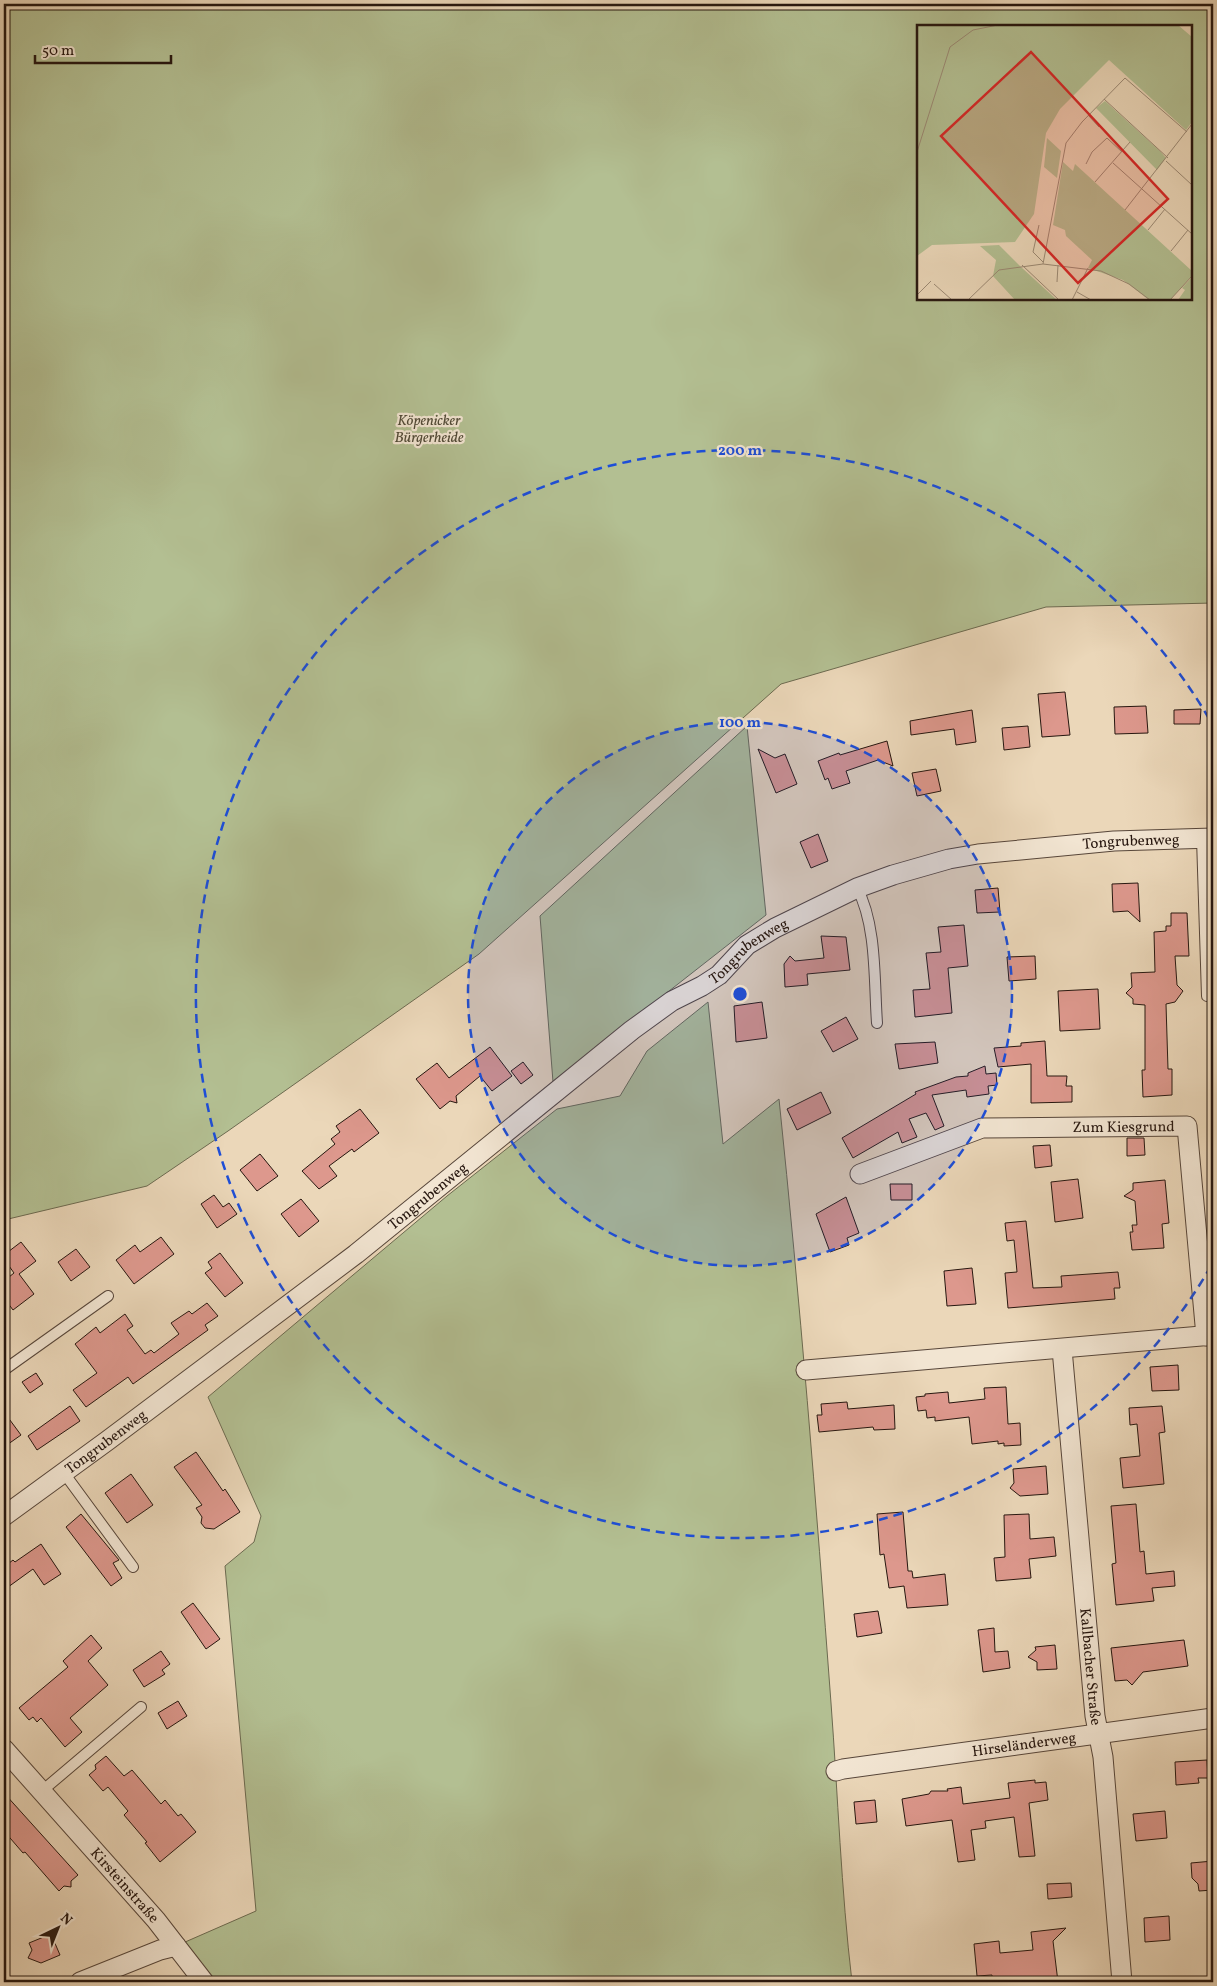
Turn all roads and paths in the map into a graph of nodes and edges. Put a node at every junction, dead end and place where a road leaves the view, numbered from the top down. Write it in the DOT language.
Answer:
graph roads {
  1 [pos="1208,838"];
  2 [pos="857,888"];
  3 [pos="1207,996"];
  4 [pos="877,1023"];
  5 [pos="860,1174"];
  6 [pos="108,1296"];
  7 [pos="1210,1335"];
  8 [pos="1062,1349"];
  9 [pos="4,1370"];
  10 [pos="806,1370"];
  11 [pos="64,1473"];
  12 [pos="4,1516"];
  13 [pos="133,1568"];
  14 [pos="141,1707"];
  15 [pos="1213,1718"];
  16 [pos="1100,1735"];
  17 [pos="4,1749"];
  18 [pos="836,1772"];
  19 [pos="42,1792"];
  20 [pos="176,1946"];
  21 [pos="80,1982"];
  22 [pos="204,1982"];
  23 [pos="1122,1982"];
  1 -- 2 [label="street, Tongrubenweg"];
  1 -- 3 [label="lane, Tongrubenweg"];
  2 -- 4 [label="lane"];
  2 -- 11 [label="street, Tongrubenweg"];
  5 -- 7 [label="street, Zum Kiesgrund"];
  6 -- 9 [label="lane"];
  7 -- 8 [label="street, Zum Kiesgrund"];
  8 -- 10 [label="street, Zum Kiesgrund"];
  8 -- 16 [label="street, Kallbacher Straße"];
  11 -- 12 [label="street, Tongrubenweg"];
  11 -- 13 [label="lane"];
  14 -- 19 [label="lane"];
  15 -- 16 [label="street, Hirseländerweg"];
  16 -- 18 [label="street, Hirseländerweg"];
  16 -- 23 [label="street, Kallbacher Straße"];
  17 -- 19 [label="street, Kirsteinstraße"];
  19 -- 20 [label="street, Kirsteinstraße"];
  20 -- 21 [label="street"];
  20 -- 22 [label="street, Kirsteinstraße"];
}
